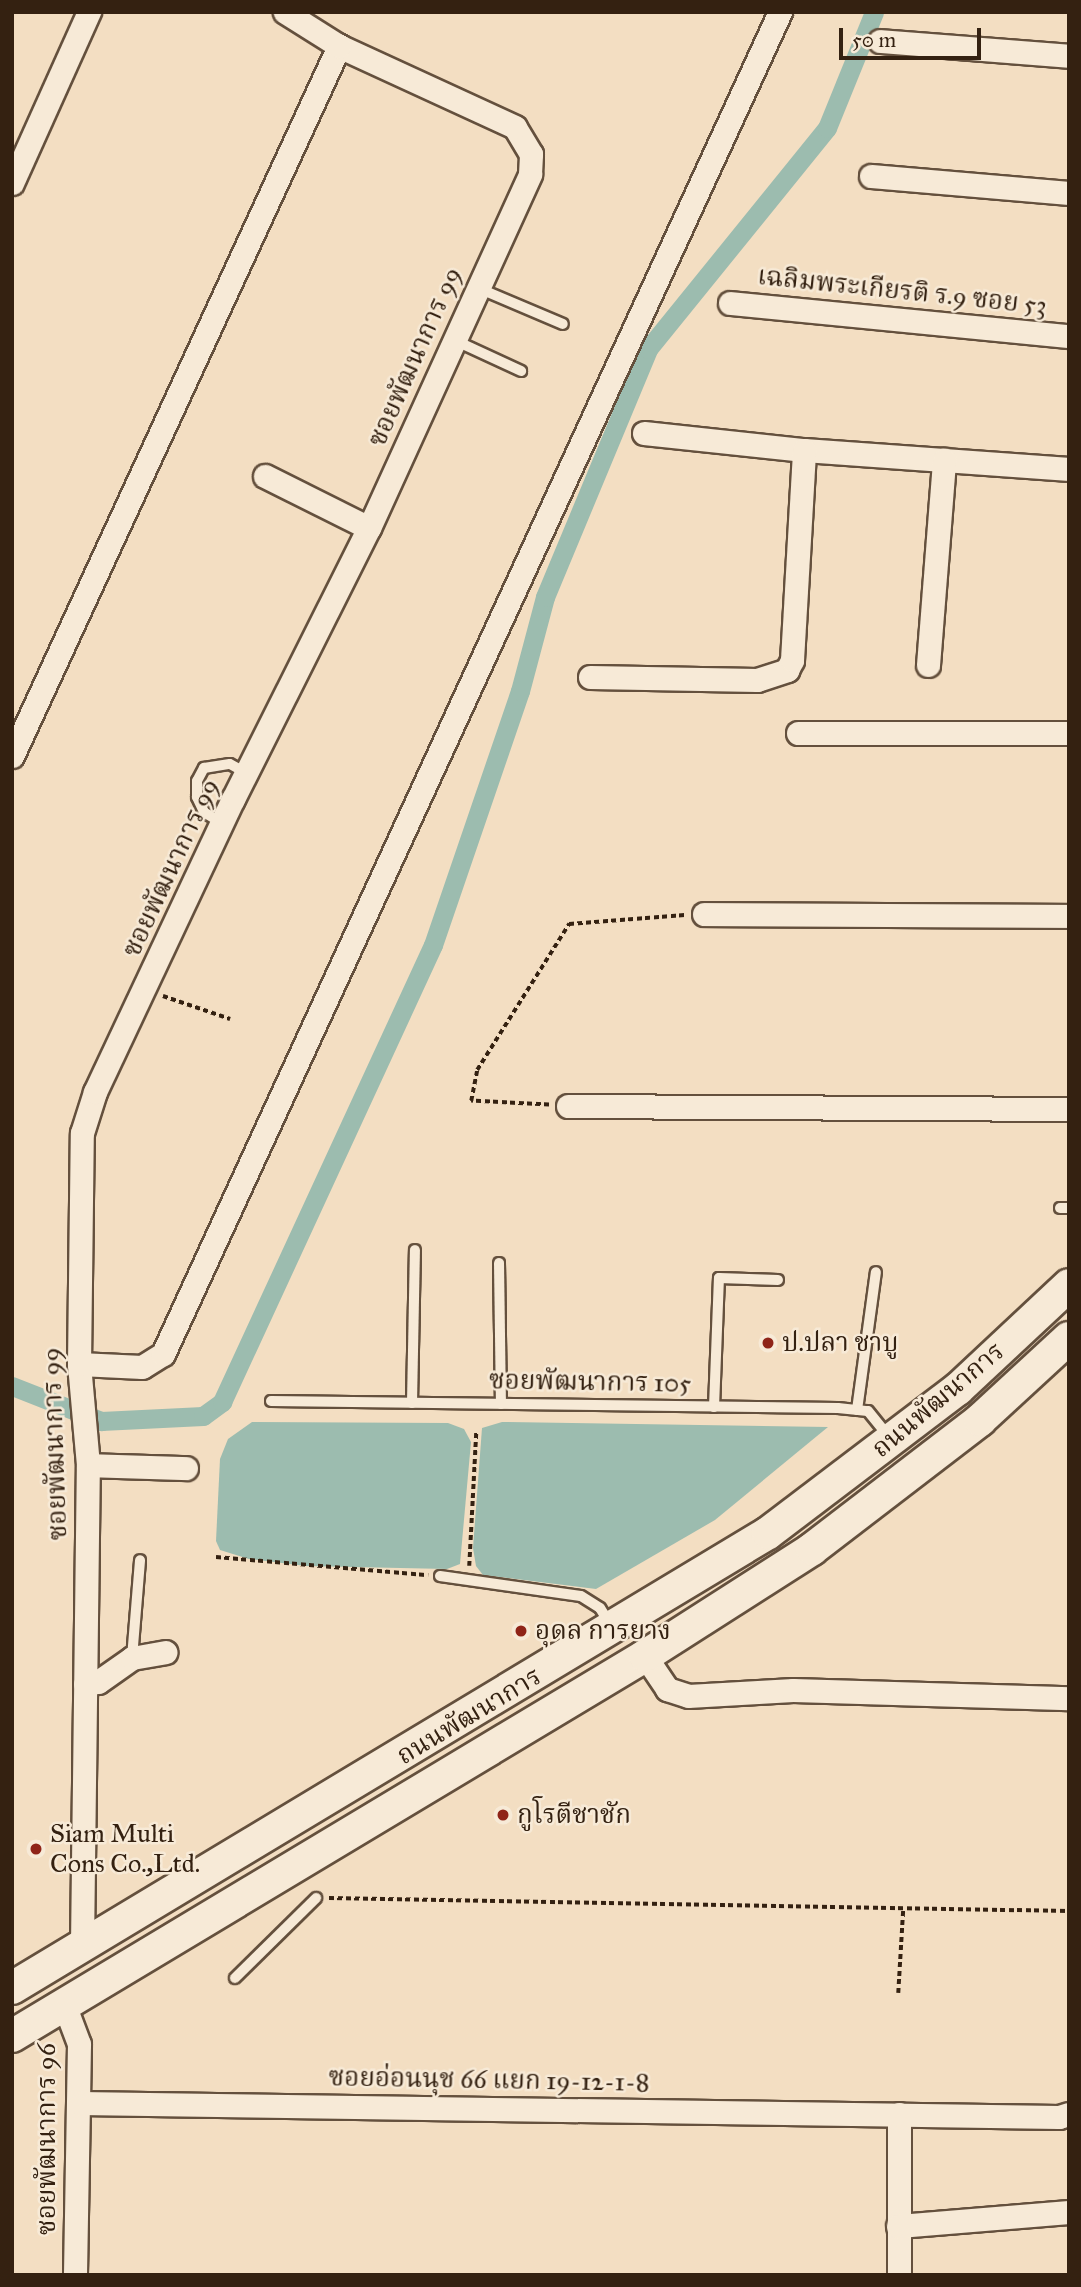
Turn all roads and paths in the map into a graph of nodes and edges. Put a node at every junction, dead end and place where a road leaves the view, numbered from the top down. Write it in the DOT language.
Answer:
graph roads {
  1 [pos="89,12"];
  2 [pos="285,12"];
  3 [pos="780,12"];
  4 [pos="880,41"];
  5 [pos="339,47"];
  6 [pos="1069,56"];
  7 [pos="871,176"];
  8 [pos="12,183"];
  9 [pos="1069,193"];
  10 [pos="478,288"];
  11 [pos="730,303"];
  12 [pos="563,324"];
  13 [pos="1069,336"];
  14 [pos="454,340"];
  15 [pos="521,371"];
  16 [pos="644,433"];
  17 [pos="804,450"];
  18 [pos="944,460"];
  19 [pos="1069,469"];
  20 [pos="264,476"];
  21 [pos="369,528"];
  22 [pos="928,665"];
  23 [pos="590,677"];
  24 [pos="798,733"];
  25 [pos="1069,733"];
  26 [pos="12,756"];
  27 [pos="248,774"];
  28 [pos="222,823"];
  29 [pos="704,914"];
  30 [pos="1069,916"];
  31 [pos="145,989"];
  32 [pos="230,1019"];
  33 [pos="568,1106"];
  34 [pos="1069,1109"];
  35 [pos="415,1250"];
  36 [pos="499,1263"];
  37 [pos="876,1272"];
  38 [pos="778,1280"];
  39 [pos="1069,1285"];
  40 [pos="1069,1338"];
  41 [pos="79,1364"];
  42 [pos="271,1401"];
  43 [pos="412,1403"];
  44 [pos="501,1404"];
  45 [pos="714,1407"];
  46 [pos="857,1410"];
  47 [pos="476,1432"];
  48 [pos="893,1442"];
  49 [pos="88,1465"];
  50 [pos="186,1468"];
  51 [pos="216,1557"];
  52 [pos="140,1560"];
  53 [pos="440,1576"];
  54 [pos="469,1579"];
  55 [pos="613,1630"];
  56 [pos="164,1652"];
  57 [pos="645,1656"];
  58 [pos="132,1658"];
  59 [pos="85,1684"];
  60 [pos="1069,1698"];
  61 [pos="316,1898"];
  62 [pos="903,1910"];
  63 [pos="1069,1911"];
  64 [pos="82,1945"];
  65 [pos="234,1978"];
  66 [pos="12,1988"];
  67 [pos="898,1993"];
  68 [pos="64,2004"];
  69 [pos="12,2036"];
  70 [pos="79,2103"];
  71 [pos="899,2114"];
  72 [pos="1069,2114"];
  73 [pos="1069,2212"];
  74 [pos="898,2226"];
  75 [pos="75,2275"];
  76 [pos="899,2275"];
  1 -- 8 [label="street"];
  2 -- 5 [label="street, ซอยพัฒนาการ 99"];
  3 -- 41 [label="street"];
  4 -- 6 [label="street"];
  5 -- 10 [label="street, ซอยพัฒนาการ 99"];
  5 -- 26 [label="street"];
  7 -- 9 [label="street"];
  10 -- 12 [label="lane"];
  10 -- 14 [label="street, ซอยพัฒนาการ 99"];
  11 -- 13 [label="street, เฉลิมพระเกียรติ ร.9 ซอย 53"];
  14 -- 15 [label="lane"];
  14 -- 21 [label="street, ซอยพัฒนาการ 99"];
  16 -- 17 [label="street"];
  17 -- 18 [label="street"];
  17 -- 23 [label="street"];
  18 -- 19 [label="street"];
  18 -- 22 [label="street"];
  20 -- 21 [label="street"];
  21 -- 27 [label="street, ซอยพัฒนาการ 99"];
  24 -- 25 [label="street"];
  27 -- 28 [label="street, ซอยพัฒนาการ 99"];
  27 -- 28 [label="lane"];
  28 -- 31 [label="street, ซอยพัฒนาการ 99"];
  29 -- 30 [label="street"];
  29 -- 33 [label="path"];
  31 -- 32 [label="path"];
  31 -- 41 [label="street, ซอยพัฒนาการ 99"];
  33 -- 34 [label="street"];
  35 -- 43 [label="lane"];
  36 -- 44 [label="lane"];
  37 -- 46 [label="lane"];
  38 -- 45 [label="lane"];
  39 -- 48 [label="main road, ถนนพัฒนาการ"];
  40 -- 57 [label="main road, ถนนพัฒนาการ"];
  41 -- 49 [label="street, ซอยพัฒนาการ 99"];
  42 -- 43 [label="lane, ซอยพัฒนาการ 105"];
  43 -- 44 [label="lane, ซอยพัฒนาการ 105"];
  44 -- 45 [label="lane, ซอยพัฒนาการ 105"];
  45 -- 46 [label="lane, ซอยพัฒนาการ 105"];
  46 -- 48 [label="lane"];
  47 -- 54 [label="path"];
  48 -- 55 [label="main road, ถนนพัฒนาการ"];
  49 -- 50 [label="street"];
  49 -- 59 [label="street, ซอยพัฒนาการ 99"];
  51 -- 53 [label="path"];
  52 -- 58 [label="lane"];
  53 -- 54 [label="lane"];
  54 -- 55 [label="lane"];
  55 -- 64 [label="main road, ถนนพัฒนาการ"];
  56 -- 58 [label="street"];
  57 -- 60 [label="street"];
  57 -- 68 [label="main road, ถนนพัฒนาการ"];
  58 -- 59 [label="street"];
  59 -- 64 [label="street, ซอยพัฒนาการ 99"];
  61 -- 62 [label="path"];
  61 -- 65 [label="lane"];
  62 -- 63 [label="path"];
  62 -- 67 [label="path"];
  64 -- 66 [label="main road, ถนนพัฒนาการ"];
  68 -- 69 [label="main road, ถนนพัฒนาการ"];
  68 -- 70 [label="street, ซอยพัฒนาการ 96"];
  70 -- 71 [label="street, ซอยอ่อนนุช 66 แยก 19-12-1-8"];
  70 -- 75 [label="street, ซอยพัฒนาการ 96"];
  71 -- 72 [label="street, ซอยอ่อนนุช 66 แยก 19-12-1-8"];
  71 -- 74 [label="street"];
  73 -- 74 [label="street"];
  74 -- 76 [label="street"];
}
